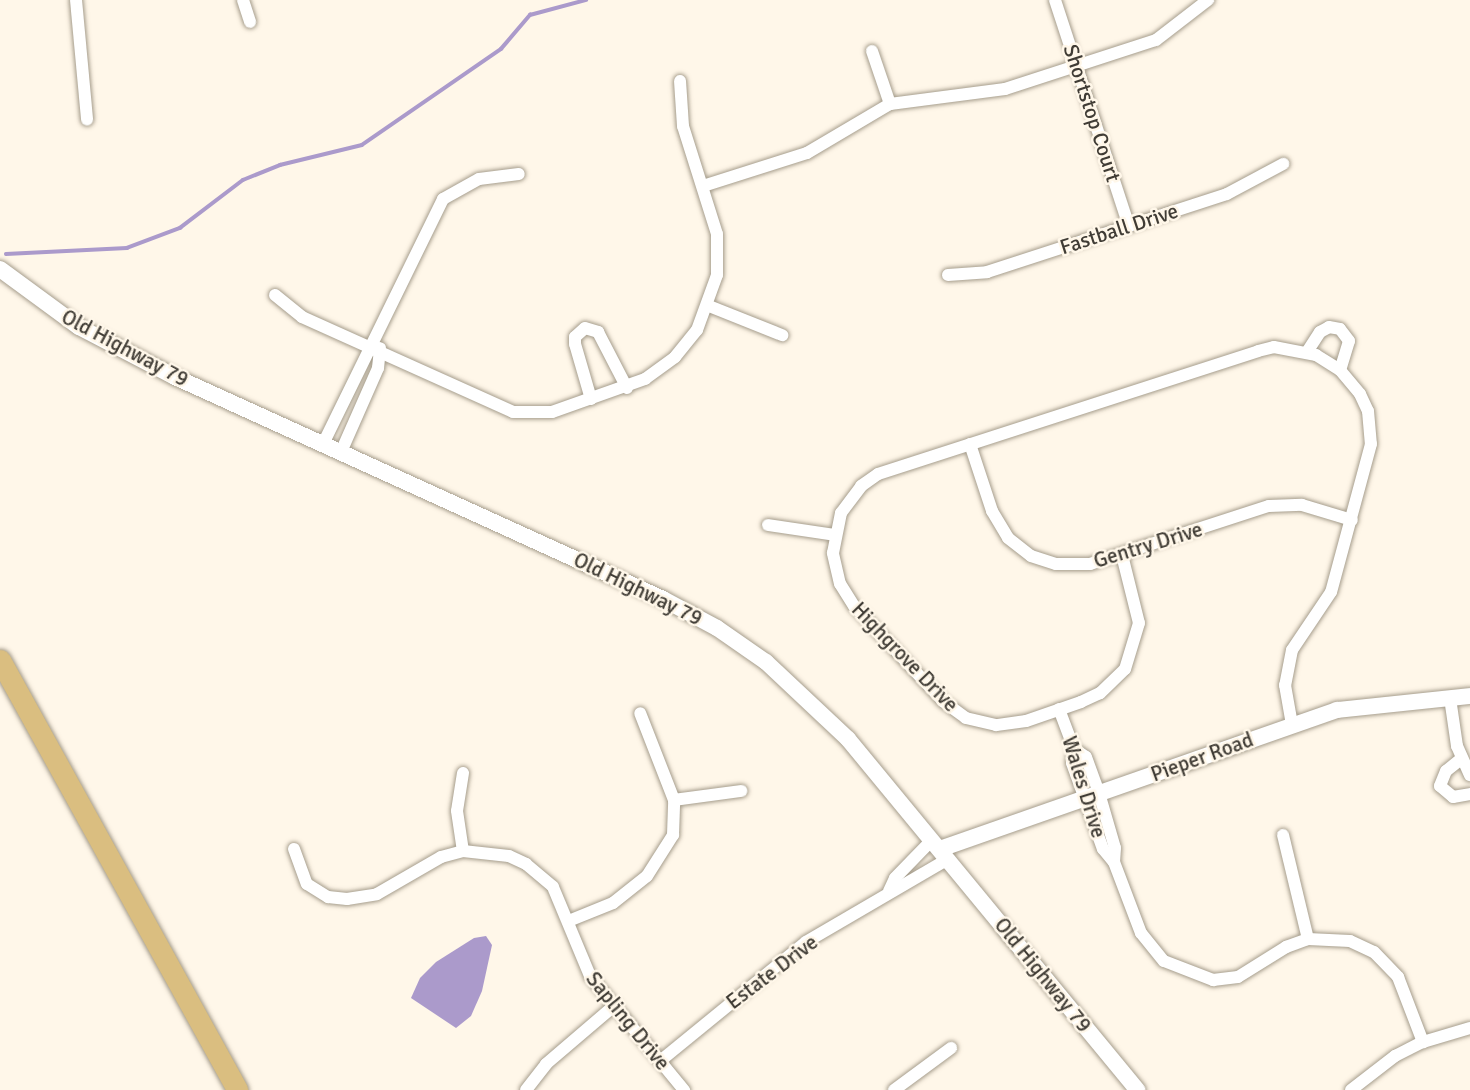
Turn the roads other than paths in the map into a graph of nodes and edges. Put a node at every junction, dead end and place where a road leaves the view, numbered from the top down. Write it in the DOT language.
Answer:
graph roads {
  1 [pos="76,0"];
  2 [pos="243,0"];
  3 [pos="1055,0"];
  4 [pos="1208,0"];
  5 [pos="250,22"];
  6 [pos="872,51"];
  7 [pos="1077,65"];
  8 [pos="680,81"];
  9 [pos="890,104"];
  10 [pos="88,119"];
  11 [pos="1283,164"];
  12 [pos="519,174"];
  13 [pos="703,186"];
  14 [pos="1129,226"];
  15 [pos="0,269"];
  16 [pos="948,275"];
  17 [pos="275,295"];
  18 [pos="709,306"];
  19 [pos="380,328"];
  20 [pos="782,335"];
  21 [pos="367,347"];
  22 [pos="1307,352"];
  23 [pos="380,353"];
  24 [pos="1340,370"];
  25 [pos="627,388"];
  26 [pos="590,399"];
  27 [pos="323,444"];
  28 [pos="970,444"];
  29 [pos="341,452"];
  30 [pos="1352,520"];
  31 [pos="768,525"];
  32 [pos="835,535"];
  33 [pos="1122,555"];
  34 [pos="0,660"];
  35 [pos="1470,696"];
  36 [pos="1450,698"];
  37 [pos="1059,709"];
  38 [pos="640,713"];
  39 [pos="1292,724"];
  40 [pos="1461,759"];
  41 [pos="463,773"];
  42 [pos="1470,775"];
  43 [pos="741,791"];
  44 [pos="1470,794"];
  45 [pos="1092,796"];
  46 [pos="674,800"];
  47 [pos="1283,835"];
  48 [pos="294,849"];
  49 [pos="940,849"];
  50 [pos="463,851"];
  51 [pos="890,891"];
  52 [pos="570,920"];
  53 [pos="1308,939"];
  54 [pos="615,1005"];
  55 [pos="1470,1028"];
  56 [pos="1423,1042"];
  57 [pos="951,1048"];
  58 [pos="660,1061"];
  59 [pos="237,1090"];
  60 [pos="526,1090"];
  61 [pos="684,1090"];
  62 [pos="894,1090"];
  63 [pos="1137,1090"];
  64 [pos="1351,1090"];
  1 -- 10 [label="street"];
  2 -- 5 [label="street"];
  3 -- 7 [label="street, Shortstop Court"];
  4 -- 7 [label="street"];
  6 -- 9 [label="street"];
  7 -- 9 [label="street"];
  7 -- 14 [label="street, Shortstop Court"];
  8 -- 13 [label="street"];
  9 -- 13 [label="street"];
  11 -- 14 [label="street, Fastball Drive"];
  12 -- 19 [label="street"];
  13 -- 18 [label="street"];
  14 -- 16 [label="street, Fastball Drive"];
  15 -- 27 [label="street, Old Highway 79"];
  17 -- 21 [label="street"];
  18 -- 20 [label="street"];
  18 -- 25 [label="street"];
  19 -- 21 [label="street"];
  19 -- 23 [label="street"];
  21 -- 23 [label="street"];
  21 -- 27 [label="street"];
  22 -- 24 [label="street, Highgrove Drive"];
  22 -- 24 [label="street"];
  22 -- 28 [label="street, Highgrove Drive"];
  23 -- 26 [label="street"];
  23 -- 29 [label="street"];
  24 -- 30 [label="street, Highgrove Drive"];
  25 -- 26 [label="street"];
  25 -- 26 [label="street"];
  27 -- 29 [label="street, Old Highway 79"];
  28 -- 32 [label="street, Highgrove Drive"];
  28 -- 33 [label="street, Gentry Drive"];
  29 -- 49 [label="street, Old Highway 79"];
  30 -- 33 [label="street, Gentry Drive"];
  30 -- 39 [label="street, Highgrove Drive"];
  31 -- 32 [label="street"];
  32 -- 37 [label="street, Highgrove Drive"];
  33 -- 37 [label="street, Highgrove Drive"];
  34 -- 59 [label="main road"];
  35 -- 36 [label="street, Pieper Road"];
  36 -- 39 [label="street, Pieper Road"];
  36 -- 40 [label="street"];
  37 -- 45 [label="street, Wales Drive"];
  38 -- 46 [label="street"];
  39 -- 45 [label="street, Pieper Road"];
  40 -- 42 [label="street"];
  40 -- 44 [label="street"];
  41 -- 50 [label="street"];
  43 -- 46 [label="street"];
  45 -- 49 [label="street, Pieper Road"];
  45 -- 53 [label="street, Wales Drive"];
  46 -- 52 [label="street"];
  47 -- 53 [label="street"];
  48 -- 50 [label="street, Sapling Drive"];
  49 -- 51 [label="street, Estate Drive"];
  49 -- 51 [label="street, Estate Drive"];
  49 -- 63 [label="street, Old Highway 79"];
  50 -- 52 [label="street, Sapling Drive"];
  51 -- 58 [label="street, Estate Drive"];
  52 -- 54 [label="street, Sapling Drive"];
  53 -- 56 [label="street, Wales Drive"];
  54 -- 58 [label="street, Sapling Drive"];
  54 -- 60 [label="street"];
  55 -- 56 [label="street"];
  56 -- 64 [label="street"];
  57 -- 62 [label="street"];
  58 -- 61 [label="street, Sapling Drive"];
}
